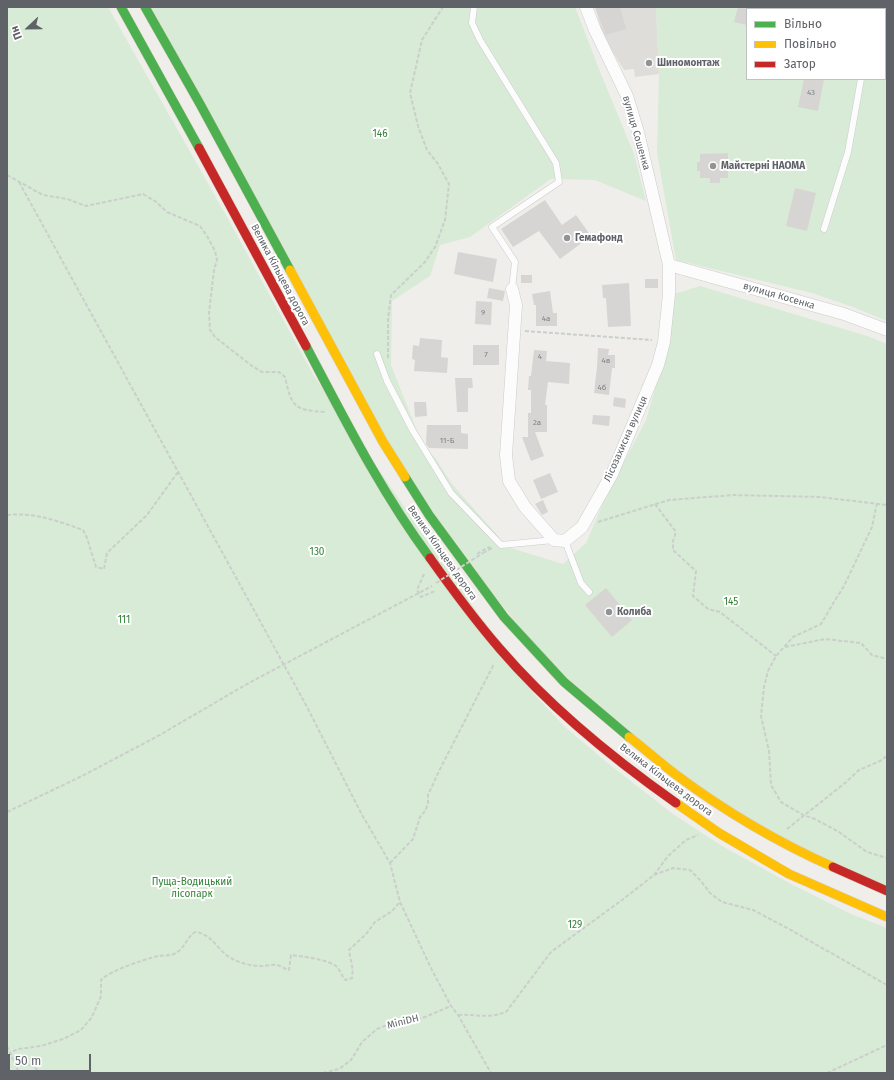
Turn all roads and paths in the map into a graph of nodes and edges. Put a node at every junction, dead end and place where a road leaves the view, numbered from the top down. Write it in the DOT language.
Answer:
graph roads {
  1 [pos="121,7"];
  2 [pos="145,7"];
  3 [pos="443,7"];
  4 [pos="474,7"];
  5 [pos="586,7"];
  6 [pos="861,80"];
  7 [pos="7,175"];
  8 [pos="19,182"];
  9 [pos="824,229"];
  10 [pos="669,265"];
  11 [pos="512,289"];
  12 [pos="514,330"];
  13 [pos="887,330"];
  14 [pos="664,342"];
  15 [pos="377,354"];
  16 [pos="388,359"];
  17 [pos="328,412"];
  18 [pos="178,472"];
  19 [pos="877,503"];
  20 [pos="655,504"];
  21 [pos="887,504"];
  22 [pos="7,515"];
  23 [pos="582,527"];
  24 [pos="560,540"];
  25 [pos="490,549"];
  26 [pos="487,551"];
  27 [pos="477,554"];
  28 [pos="425,571"];
  29 [pos="438,590"];
  30 [pos="588,592"];
  31 [pos="419,593"];
  32 [pos="783,647"];
  33 [pos="501,650"];
  34 [pos="776,656"];
  35 [pos="887,659"];
  36 [pos="284,665"];
  37 [pos="887,756"];
  38 [pos="7,812"];
  39 [pos="803,815"];
  40 [pos="787,829"];
  41 [pos="719,833"];
  42 [pos="887,858"];
  43 [pos="390,864"];
  44 [pos="654,875"];
  45 [pos="887,891"];
  46 [pos="400,902"];
  47 [pos="887,917"];
  48 [pos="887,986"];
  49 [pos="451,1006"];
  50 [pos="458,1015"];
  51 [pos="887,1045"];
  52 [pos="7,1046"];
  53 [pos="10,1053"];
  54 [pos="19,1073"];
  55 [pos="44,1073"];
  56 [pos="323,1073"];
  57 [pos="491,1073"];
  58 [pos="827,1073"];
  1 -- 33 [label="main road, Велика Кільцева дорога"];
  2 -- 45 [label="main road, Велика Кільцева дорога"];
  3 -- 16 [label="path"];
  4 -- 11 [label="lane"];
  5 -- 10 [label="street, вулиця Сошенка"];
  6 -- 9 [label="lane"];
  7 -- 8 [label="path"];
  8 -- 17 [label="path"];
  8 -- 18 [label="path"];
  10 -- 13 [label="street, вулиця Косенка"];
  10 -- 14 [label="street, Лісозахисна вулиця"];
  11 -- 12 [label="street"];
  12 -- 14 [label="path"];
  12 -- 24 [label="street"];
  14 -- 23 [label="street, Лісозахисна вулиця"];
  15 -- 24 [label="lane"];
  18 -- 22 [label="path"];
  18 -- 36 [label="path"];
  19 -- 20 [label="path"];
  19 -- 21 [label="path"];
  19 -- 32 [label="path"];
  20 -- 23 [label="path"];
  20 -- 34 [label="path"];
  23 -- 24 [label="street, Лісозахисна вулиця"];
  24 -- 30 [label="lane"];
  25 -- 27 [label="path"];
  26 -- 31 [label="path, bridge"];
  28 -- 31 [label="path"];
  29 -- 31 [label="path"];
  31 -- 36 [label="path"];
  32 -- 34 [label="path"];
  32 -- 35 [label="path"];
  33 -- 41 [label="main road, Велика Кільцева дорога"];
  33 -- 43 [label="path"];
  34 -- 39 [label="path"];
  36 -- 38 [label="path"];
  36 -- 43 [label="path"];
  37 -- 39 [label="path"];
  39 -- 40 [label="path"];
  39 -- 42 [label="path"];
  41 -- 44 [label="path"];
  41 -- 47 [label="main road, Велика Кільцева дорога"];
  43 -- 46 [label="path"];
  44 -- 48 [label="path"];
  44 -- 50 [label="path"];
  46 -- 49 [label="path"];
  46 -- 53 [label="path"];
  49 -- 50 [label="path"];
  49 -- 56 [label="path, MiniDH"];
  50 -- 57 [label="path"];
  51 -- 58 [label="path"];
  52 -- 53 [label="path"];
  53 -- 54 [label="path"];
  53 -- 55 [label="path"];
}
